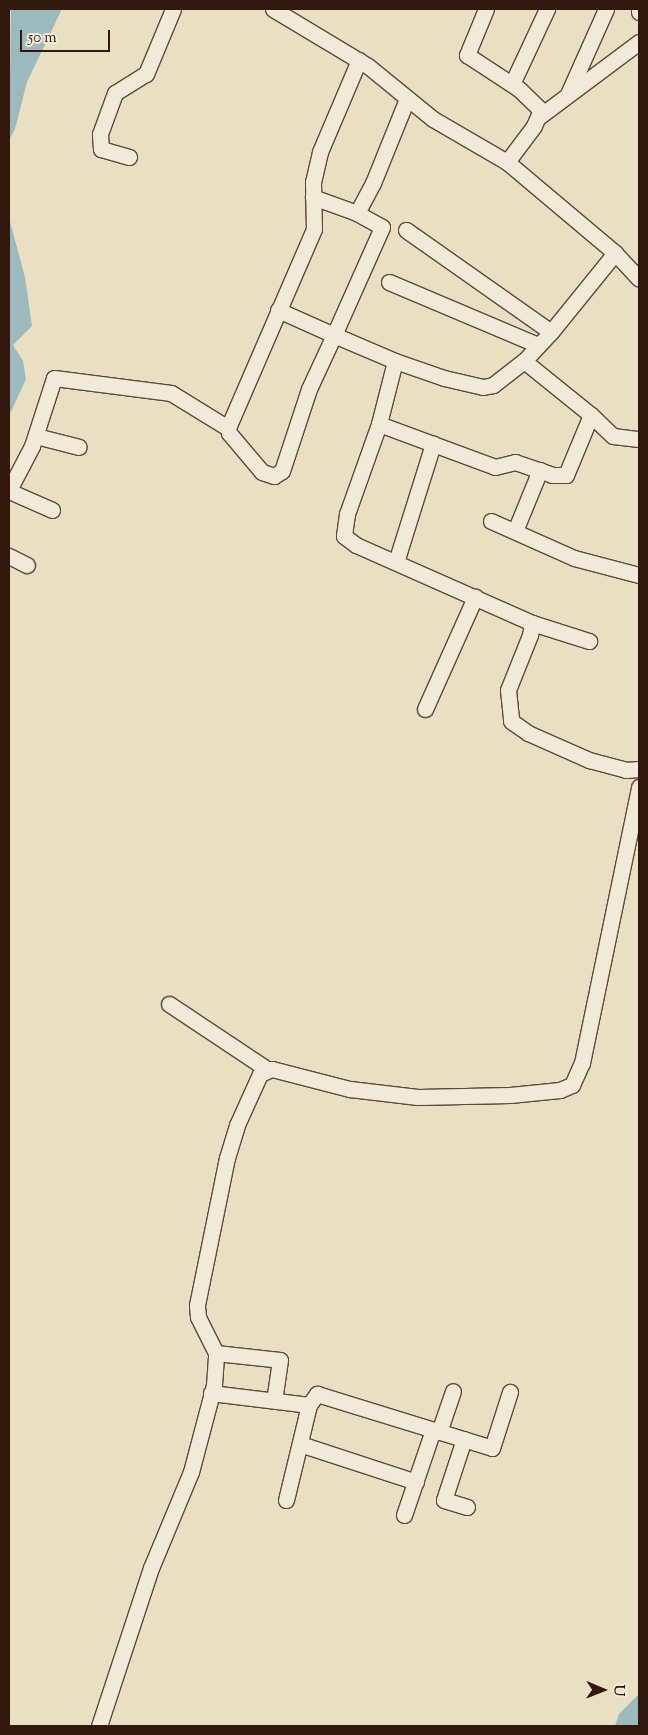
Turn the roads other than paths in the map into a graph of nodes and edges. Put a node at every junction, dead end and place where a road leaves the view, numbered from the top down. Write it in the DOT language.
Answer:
graph roads {
  1 [pos="173,9"];
  2 [pos="273,9"];
  3 [pos="486,9"];
  4 [pos="547,9"];
  5 [pos="606,9"];
  6 [pos="639,9"];
  7 [pos="639,12"];
  8 [pos="639,42"];
  9 [pos="359,60"];
  10 [pos="512,84"];
  11 [pos="567,95"];
  12 [pos="407,98"];
  13 [pos="540,116"];
  14 [pos="129,157"];
  15 [pos="507,162"];
  16 [pos="313,197"];
  17 [pos="356,213"];
  18 [pos="406,230"];
  19 [pos="615,253"];
  20 [pos="639,279"];
  21 [pos="389,282"];
  22 [pos="278,310"];
  23 [pos="551,332"];
  24 [pos="334,335"];
  25 [pos="538,345"];
  26 [pos="395,361"];
  27 [pos="524,361"];
  28 [pos="591,416"];
  29 [pos="379,424"];
  30 [pos="228,428"];
  31 [pos="36,436"];
  32 [pos="639,439"];
  33 [pos="433,444"];
  34 [pos="79,448"];
  35 [pos="540,470"];
  36 [pos="9,490"];
  37 [pos="52,510"];
  38 [pos="491,521"];
  39 [pos="515,530"];
  40 [pos="9,556"];
  41 [pos="396,562"];
  42 [pos="27,565"];
  43 [pos="639,575"];
  44 [pos="475,597"];
  45 [pos="532,623"];
  46 [pos="589,641"];
  47 [pos="425,709"];
  48 [pos="639,769"];
  49 [pos="639,788"];
  50 [pos="170,1004"];
  51 [pos="267,1069"];
  52 [pos="216,1353"];
  53 [pos="453,1390"];
  54 [pos="510,1392"];
  55 [pos="212,1393"];
  56 [pos="274,1401"];
  57 [pos="309,1405"];
  58 [pos="436,1431"];
  59 [pos="464,1439"];
  60 [pos="300,1444"];
  61 [pos="416,1482"];
  62 [pos="286,1500"];
  63 [pos="467,1507"];
  64 [pos="404,1515"];
  65 [pos="99,1726"];
  1 -- 14 [label="street"];
  2 -- 9 [label="street"];
  3 -- 10 [label="street"];
  4 -- 10 [label="street"];
  5 -- 11 [label="street"];
  6 -- 7 [label="street"];
  8 -- 11 [label="street"];
  9 -- 12 [label="street"];
  9 -- 16 [label="street"];
  10 -- 13 [label="street"];
  11 -- 13 [label="street"];
  12 -- 15 [label="street"];
  12 -- 17 [label="street"];
  13 -- 15 [label="street"];
  15 -- 19 [label="street"];
  16 -- 17 [label="street"];
  16 -- 22 [label="street"];
  17 -- 24 [label="street"];
  18 -- 23 [label="street"];
  19 -- 20 [label="street"];
  19 -- 23 [label="street"];
  21 -- 25 [label="street"];
  22 -- 24 [label="street"];
  22 -- 30 [label="street"];
  23 -- 25 [label="street"];
  24 -- 26 [label="street"];
  24 -- 30 [label="street"];
  25 -- 27 [label="street"];
  26 -- 27 [label="street"];
  26 -- 29 [label="street"];
  27 -- 28 [label="street"];
  28 -- 32 [label="street"];
  28 -- 35 [label="street"];
  29 -- 33 [label="street"];
  29 -- 41 [label="street"];
  30 -- 31 [label="street"];
  31 -- 34 [label="street"];
  31 -- 36 [label="street"];
  33 -- 35 [label="street"];
  33 -- 41 [label="street"];
  35 -- 39 [label="street"];
  36 -- 37 [label="street"];
  38 -- 39 [label="street"];
  39 -- 43 [label="street"];
  40 -- 42 [label="street"];
  41 -- 44 [label="street"];
  44 -- 45 [label="street"];
  44 -- 47 [label="street"];
  45 -- 46 [label="street"];
  45 -- 48 [label="street"];
  49 -- 51 [label="street"];
  50 -- 51 [label="street"];
  51 -- 52 [label="street"];
  52 -- 55 [label="street"];
  52 -- 56 [label="street"];
  53 -- 58 [label="street"];
  54 -- 59 [label="street"];
  55 -- 56 [label="street"];
  55 -- 65 [label="street"];
  56 -- 57 [label="street"];
  57 -- 58 [label="street"];
  57 -- 60 [label="street"];
  58 -- 59 [label="street"];
  58 -- 61 [label="street"];
  59 -- 63 [label="street"];
  60 -- 61 [label="street"];
  60 -- 62 [label="street"];
  61 -- 64 [label="street"];
}
